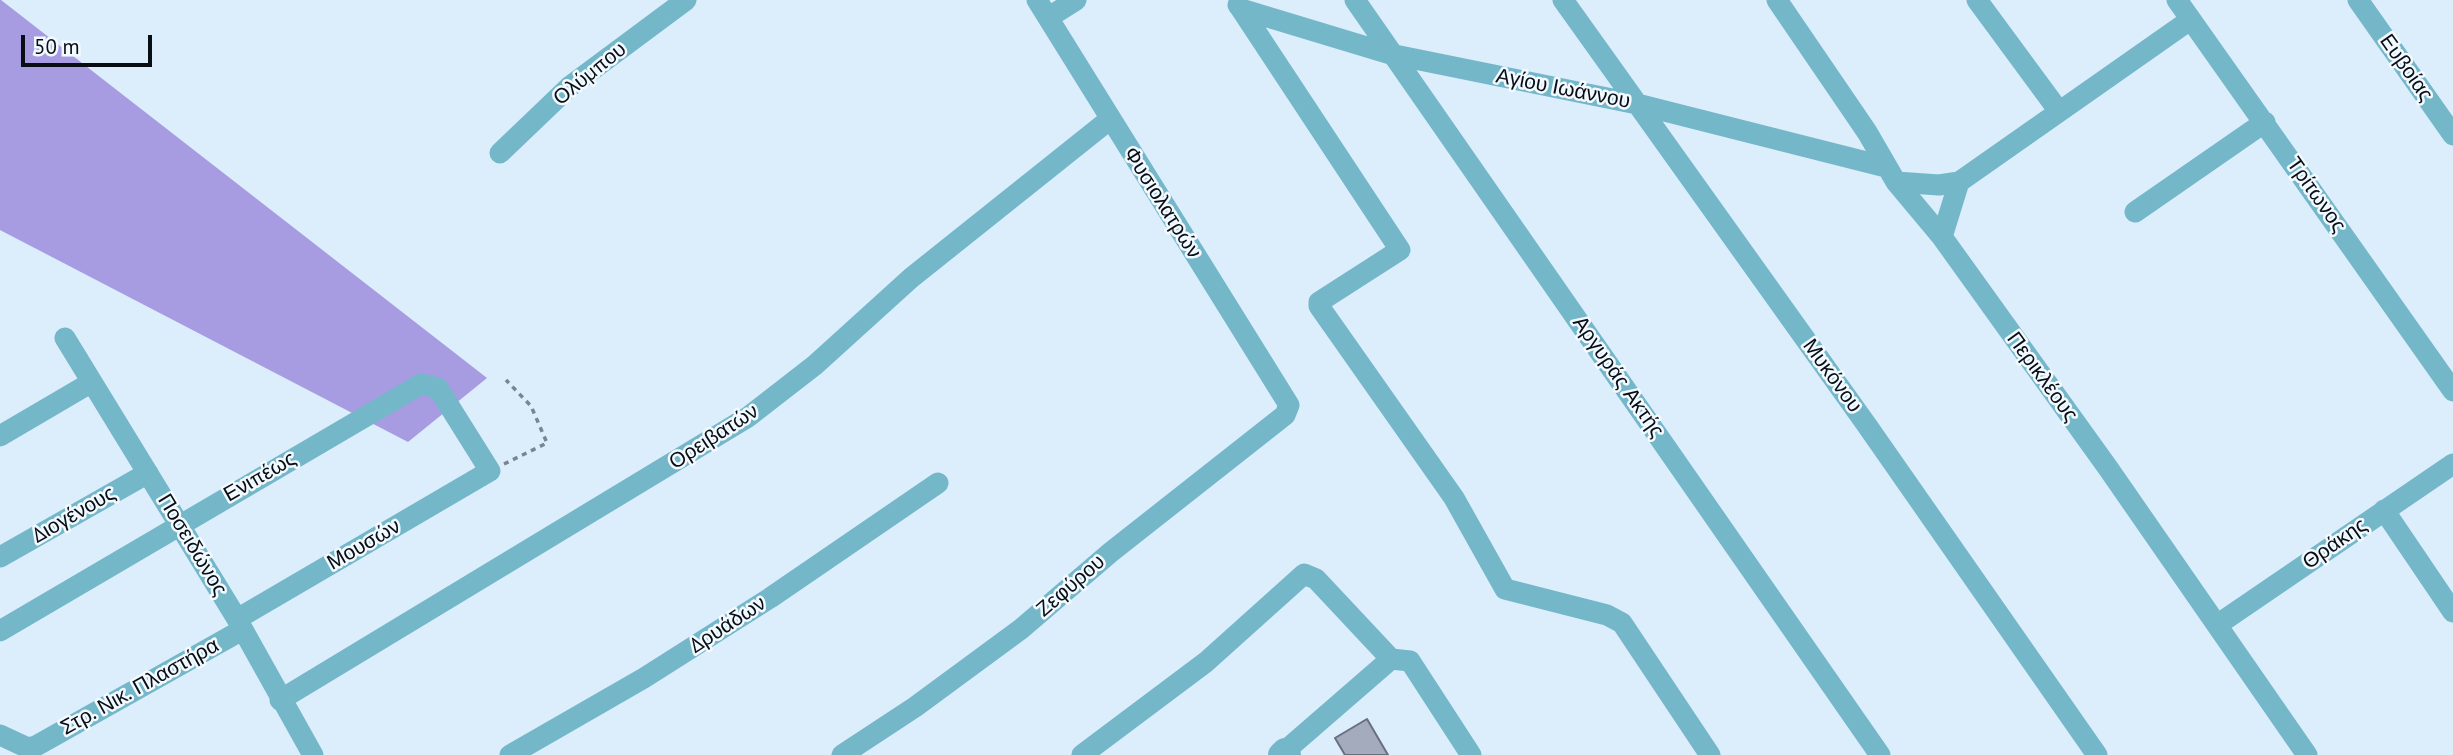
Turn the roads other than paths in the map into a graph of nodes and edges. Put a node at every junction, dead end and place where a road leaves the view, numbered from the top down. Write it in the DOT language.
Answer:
graph roads {
  1 [pos="686,0"];
  2 [pos="1076,0"];
  3 [pos="1355,0"];
  4 [pos="1563,0"];
  5 [pos="1777,0"];
  6 [pos="1977,0"];
  7 [pos="2177,0"];
  8 [pos="2358,0"];
  9 [pos="1238,5"];
  10 [pos="1043,9"];
  11 [pos="2190,20"];
  12 [pos="1390,54"];
  13 [pos="1637,104"];
  14 [pos="2058,110"];
  15 [pos="1109,120"];
  16 [pos="2265,122"];
  17 [pos="2453,135"];
  18 [pos="499,153"];
  19 [pos="1891,175"];
  20 [pos="1959,182"];
  21 [pos="2134,212"];
  22 [pos="1942,237"];
  23 [pos="65,338"];
  24 [pos="92,382"];
  25 [pos="2453,391"];
  26 [pos="1289,405"];
  27 [pos="0,436"];
  28 [pos="2453,464"];
  29 [pos="490,471"];
  30 [pos="148,473"];
  31 [pos="938,483"];
  32 [pos="2384,510"];
  33 [pos="180,524"];
  34 [pos="0,557"];
  35 [pos="2453,612"];
  36 [pos="240,625"];
  37 [pos="2217,625"];
  38 [pos="0,631"];
  39 [pos="1391,659"];
  40 [pos="280,700"];
  41 [pos="0,735"];
  42 [pos="1285,754"];
  43 [pos="313,755"];
  44 [pos="510,755"];
  45 [pos="842,755"];
  46 [pos="1082,755"];
  47 [pos="1471,755"];
  48 [pos="1710,755"];
  49 [pos="1880,755"];
  50 [pos="2097,755"];
  51 [pos="2307,755"];
  1 -- 18 [label="street, Ολύμπου"];
  2 -- 10 [label="street"];
  3 -- 12 [label="street, Αργυράς Ακτής"];
  4 -- 13 [label="street, Μυκόνου"];
  5 -- 19 [label="street, Περικλέους"];
  6 -- 14 [label="street"];
  7 -- 11 [label="street, Τρίτωνος"];
  8 -- 17 [label="street, Ευβοίας"];
  9 -- 12 [label="street, Αγίου Ιωάννου"];
  9 -- 48 [label="street, Αγίου Ιωάννου"];
  10 -- 15 [label="street, Φυσιολατρών"];
  11 -- 14 [label="street"];
  11 -- 16 [label="street, Τρίτωνος"];
  12 -- 13 [label="street, Αγίου Ιωάννου"];
  12 -- 49 [label="street, Αργυράς Ακτής"];
  13 -- 19 [label="street, Αγίου Ιωάννου"];
  13 -- 50 [label="street, Μυκόνου"];
  14 -- 20 [label="street"];
  15 -- 26 [label="street, Φυσιολατρών"];
  15 -- 40 [label="street, Ορειβατών"];
  16 -- 21 [label="street"];
  16 -- 25 [label="street, Τρίτωνος"];
  19 -- 20 [label="street, Αγίου Ιωάννου"];
  19 -- 22 [label="street, Περικλέους"];
  20 -- 22 [label="street"];
  22 -- 37 [label="street, Περικλέους"];
  23 -- 24 [label="street, Ποσειδώνος"];
  24 -- 27 [label="street"];
  24 -- 30 [label="street, Ποσειδώνος"];
  26 -- 45 [label="street, Ζεφύρου"];
  28 -- 32 [label="street, Θράκης"];
  29 -- 33 [label="street, Ενιπέως"];
  29 -- 36 [label="street, Μουσών"];
  30 -- 33 [label="street, Ποσειδώνος"];
  30 -- 34 [label="street, Διογένους"];
  31 -- 44 [label="street, Δρυάδων"];
  32 -- 35 [label="street"];
  32 -- 37 [label="street, Θράκης"];
  33 -- 36 [label="street, Ποσειδώνος"];
  33 -- 38 [label="street, Ενιπέως"];
  36 -- 40 [label="street, Ποσειδώνος"];
  36 -- 41 [label="street, Στρ. Νικ. Πλαστήρα"];
  37 -- 51 [label="street, Περικλέους"];
  39 -- 42 [label="street"];
  39 -- 46 [label="street"];
  39 -- 47 [label="street"];
  40 -- 43 [label="street, Ποσειδώνος"];
}
